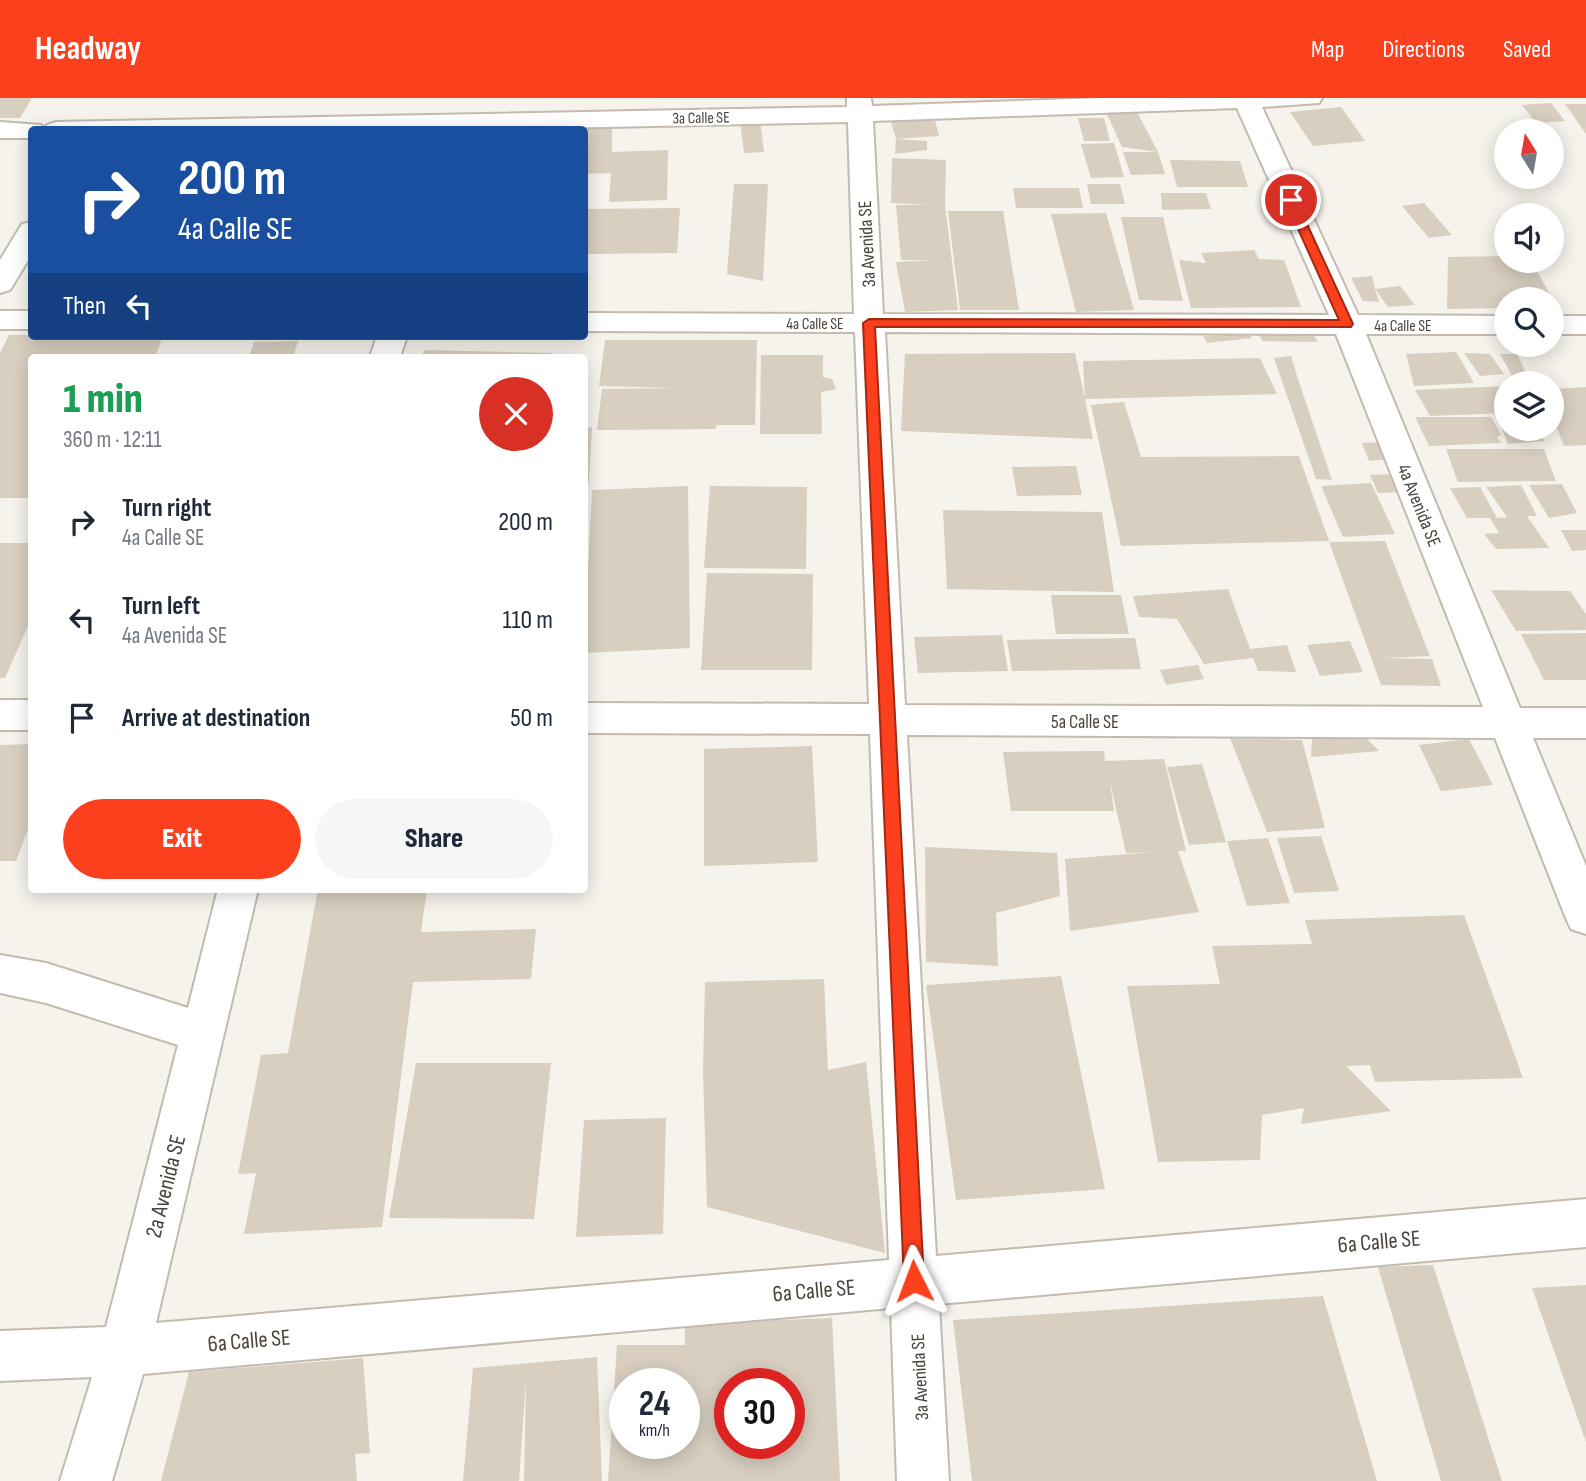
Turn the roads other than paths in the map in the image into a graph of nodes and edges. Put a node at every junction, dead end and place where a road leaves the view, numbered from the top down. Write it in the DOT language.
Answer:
graph roads {
  1 [pos="1310,98"];
  2 [pos="1245,99"];
  3 [pos="860,106"];
  4 [pos="451,116"];
  5 [pos="95,122"];
  6 [pos="76,126"];
  7 [pos="0,130"];
  8 [pos="28,130"];
  9 [pos="28,237"];
  10 [pos="0,284"];
  11 [pos="0,320"];
  12 [pos="28,320"];
  13 [pos="588,322"];
  14 [pos="869,323"];
  15 [pos="1347,324"];
  16 [pos="1494,325"];
  17 [pos="1564,325"];
  18 [pos="1586,325"];
  19 [pos="0,715"];
  20 [pos="28,715"];
  21 [pos="588,718"];
  22 [pos="888,720"];
  23 [pos="1509,723"];
  24 [pos="1586,723"];
  25 [pos="237,893"];
  26 [pos="1586,916"];
  27 [pos="0,974"];
  28 [pos="203,1033"];
  29 [pos="1586,1223"];
  30 [pos="914,1281"];
  31 [pos="125,1351"];
  32 [pos="0,1356"];
  33 [pos="86,1481"];
  34 [pos="923,1481"];
  1 -- 2 [label="street, 3a Calle SE"];
  2 -- 3 [label="street, 3a Calle SE"];
  2 -- 15 [label="street, 4a Avenida SE"];
  3 -- 4 [label="street, 3a Calle SE"];
  3 -- 14 [label="street, 3a Avenida SE"];
  4 -- 5 [label="street, 3a Calle SE"];
  5 -- 6 [label="street, 3a Calle SE"];
  7 -- 8 [label="street"];
  9 -- 10 [label="street"];
  11 -- 12 [label="street"];
  13 -- 14 [label="street, 4a Calle SE"];
  14 -- 15 [label="street, 4a Calle SE"];
  14 -- 22 [label="street, 3a Avenida SE"];
  15 -- 16 [label="street, 4a Calle SE"];
  15 -- 23 [label="street, 4a Avenida SE"];
  17 -- 18 [label="street"];
  19 -- 20 [label="street"];
  21 -- 22 [label="street, 5a Calle SE"];
  22 -- 23 [label="street, 5a Calle SE"];
  22 -- 30 [label="street, 3a Avenida SE"];
  23 -- 24 [label="street, 5a Calle SE"];
  23 -- 26 [label="street, 4a Avenida SE"];
  25 -- 28 [label="street, 2a Avenida SE"];
  27 -- 28 [label="street"];
  28 -- 31 [label="street, 2a Avenida SE"];
  29 -- 30 [label="street, 6a Calle SE"];
  30 -- 31 [label="street, 6a Calle SE"];
  30 -- 34 [label="street, 3a Avenida SE"];
  31 -- 32 [label="street, 6a Calle SE"];
  31 -- 33 [label="street, 2a Avenida SE"];
}
